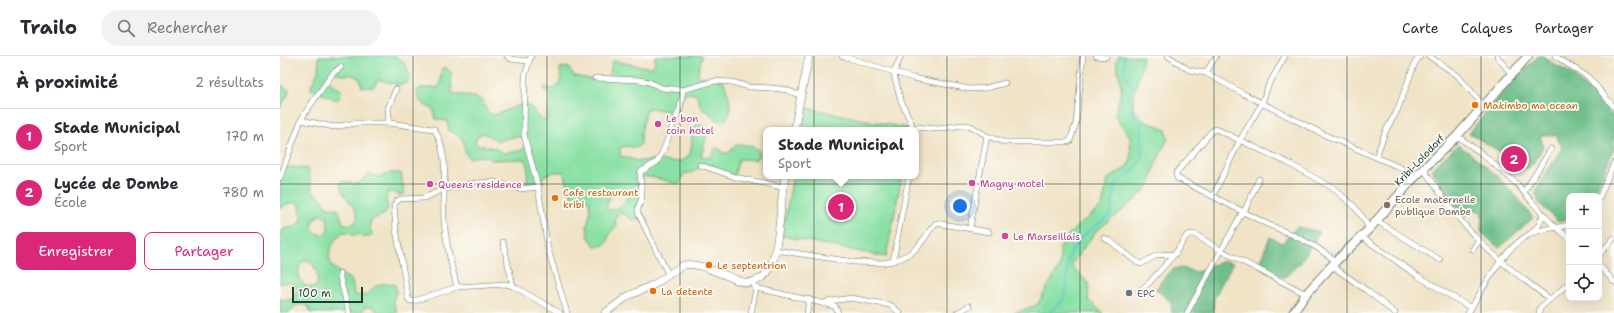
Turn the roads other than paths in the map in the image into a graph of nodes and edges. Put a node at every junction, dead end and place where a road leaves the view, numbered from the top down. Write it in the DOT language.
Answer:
graph roads {
  1 [pos="507,56"];
  2 [pos="809,56"];
  3 [pos="842,56"];
  4 [pos="901,56"];
  5 [pos="1083,56"];
  6 [pos="1096,56"];
  7 [pos="1168,56"];
  8 [pos="1216,56"];
  9 [pos="1285,56"];
  10 [pos="1420,56"];
  11 [pos="1429,56"];
  12 [pos="1497,56"];
  13 [pos="1528,56"];
  14 [pos="1555,56"];
  15 [pos="1106,57"];
  16 [pos="529,58"];
  17 [pos="342,67"];
  18 [pos="894,72"];
  19 [pos="1206,73"];
  20 [pos="1511,74"];
  21 [pos="595,78"];
  22 [pos="1005,83"];
  23 [pos="396,89"];
  24 [pos="683,90"];
  25 [pos="801,96"];
  26 [pos="1262,103"];
  27 [pos="1484,105"];
  28 [pos="1614,108"];
  29 [pos="301,120"];
  30 [pos="389,123"];
  31 [pos="795,127"];
  32 [pos="913,127"];
  33 [pos="919,129"];
  34 [pos="987,136"];
  35 [pos="1457,136"];
  36 [pos="1240,140"];
  37 [pos="1551,150"];
  38 [pos="1376,157"];
  39 [pos="700,164"];
  40 [pos="1614,164"];
  41 [pos="1423,169"];
  42 [pos="280,178"];
  43 [pos="784,179"];
  44 [pos="908,179"];
  45 [pos="1259,179"];
  46 [pos="1412,180"];
  47 [pos="538,187"];
  48 [pos="782,187"];
  49 [pos="444,189"];
  50 [pos="1524,192"];
  51 [pos="1601,193"];
  52 [pos="1213,196"];
  53 [pos="1244,212"];
  54 [pos="1543,214"];
  55 [pos="1377,221"];
  56 [pos="1566,226"];
  57 [pos="970,228"];
  58 [pos="1369,229"];
  59 [pos="1557,229"];
  60 [pos="989,232"];
  61 [pos="1530,234"];
  62 [pos="1566,236"];
  63 [pos="1362,237"];
  64 [pos="1104,238"];
  65 [pos="1614,238"];
  66 [pos="1478,240"];
  67 [pos="503,242"];
  68 [pos="1473,249"];
  69 [pos="775,250"];
  70 [pos="1222,251"];
  71 [pos="1602,252"];
  72 [pos="1175,254"];
  73 [pos="1440,260"];
  74 [pos="1502,260"];
  75 [pos="893,261"];
  76 [pos="1334,264"];
  77 [pos="1602,268"];
  78 [pos="340,273"];
  79 [pos="668,276"];
  80 [pos="1614,282"];
  81 [pos="754,285"];
  82 [pos="513,286"];
  83 [pos="1566,286"];
  84 [pos="457,287"];
  85 [pos="1139,291"];
  86 [pos="1306,294"];
  87 [pos="809,299"];
  88 [pos="1550,299"];
  89 [pos="824,302"];
  90 [pos="969,306"];
  91 [pos="1470,310"];
  92 [pos="1293,312"];
  93 [pos="350,313"];
  94 [pos="560,313"];
  95 [pos="567,313"];
  96 [pos="605,313"];
  97 [pos="751,313"];
  98 [pos="807,313"];
  99 [pos="838,313"];
  100 [pos="900,313"];
  101 [pos="957,313"];
  102 [pos="1187,313"];
  103 [pos="1395,313"];
  104 [pos="1539,313"];
  1 -- 16 [label="street"];
  2 -- 25 [label="street"];
  3 -- 18 [label="street"];
  4 -- 18 [label="street"];
  5 -- 34 [label="street"];
  6 -- 15 [label="street"];
  7 -- 19 [label="street"];
  8 -- 19 [label="street"];
  9 -- 26 [label="street"];
  10 -- 38 [label="street"];
  11 -- 27 [label="street"];
  12 -- 20 [label="street"];
  13 -- 20 [label="main road, Kribi-Lolodorf"];
  14 -- 28 [label="street"];
  16 -- 47 [label="street"];
  17 -- 29 [label="street"];
  18 -- 22 [label="street"];
  18 -- 32 [label="street"];
  19 -- 26 [label="street"];
  20 -- 27 [label="main road, Kribi-Lolodorf"];
  21 -- 24 [label="street"];
  23 -- 30 [label="street"];
  24 -- 25 [label="street"];
  24 -- 79 [label="street"];
  25 -- 31 [label="street"];
  26 -- 36 [label="street"];
  26 -- 38 [label="street"];
  27 -- 35 [label="main road, Kribi-Lolodorf"];
  29 -- 30 [label="street"];
  29 -- 42 [label="street"];
  30 -- 49 [label="street"];
  33 -- 34 [label="street"];
  34 -- 57 [label="street"];
  35 -- 41 [label="main road, Kribi-Lolodorf"];
  35 -- 50 [label="street"];
  36 -- 52 [label="street"];
  36 -- 52 [label="street"];
  36 -- 58 [label="street"];
  37 -- 50 [label="street"];
  38 -- 46 [label="street"];
  39 -- 48 [label="street"];
  40 -- 51 [label="street"];
  41 -- 46 [label="main road, Kribi-Lolodorf"];
  41 -- 66 [label="street"];
  43 -- 48 [label="street"];
  44 -- 75 [label="street"];
  45 -- 53 [label="street"];
  46 -- 55 [label="main road, Kribi-Lolodorf"];
  47 -- 49 [label="street"];
  47 -- 95 [label="street"];
  48 -- 69 [label="street"];
  49 -- 84 [label="street"];
  49 -- 84 [label="street"];
  50 -- 54 [label="street"];
  52 -- 53 [label="street"];
  53 -- 70 [label="street"];
  53 -- 76 [label="street"];
  54 -- 59 [label="street"];
  54 -- 61 [label="street"];
  55 -- 58 [label="main road, Kribi-Lolodorf"];
  55 -- 73 [label="street"];
  56 -- 59 [label="street"];
  57 -- 60 [label="street"];
  57 -- 75 [label="street"];
  58 -- 63 [label="main road, Kribi-Lolodorf"];
  59 -- 61 [label="street"];
  59 -- 62 [label="street"];
  61 -- 74 [label="street"];
  63 -- 76 [label="main road, Kribi-Lolodorf"];
  63 -- 91 [label="street"];
  64 -- 72 [label="street"];
  65 -- 71 [label="street"];
  66 -- 68 [label="street"];
  66 -- 74 [label="street"];
  67 -- 82 [label="street"];
  69 -- 75 [label="street"];
  69 -- 81 [label="street"];
  70 -- 72 [label="street"];
  70 -- 86 [label="street"];
  70 -- 102 [label="street"];
  72 -- 85 [label="street"];
  74 -- 88 [label="street"];
  74 -- 91 [label="street"];
  76 -- 86 [label="main road, Kribi-Lolodorf"];
  76 -- 103 [label="street"];
  77 -- 80 [label="street"];
  78 -- 93 [label="street"];
  79 -- 81 [label="street"];
  79 -- 96 [label="street"];
  81 -- 87 [label="street"];
  81 -- 97 [label="street"];
  82 -- 84 [label="street"];
  82 -- 94 [label="street"];
  83 -- 88 [label="street"];
  86 -- 92 [label="main road, Kribi-Lolodorf"];
  87 -- 89 [label="street"];
  87 -- 98 [label="street"];
  88 -- 104 [label="street"];
  89 -- 99 [label="street"];
  89 -- 100 [label="street"];
  90 -- 101 [label="street"];
}
